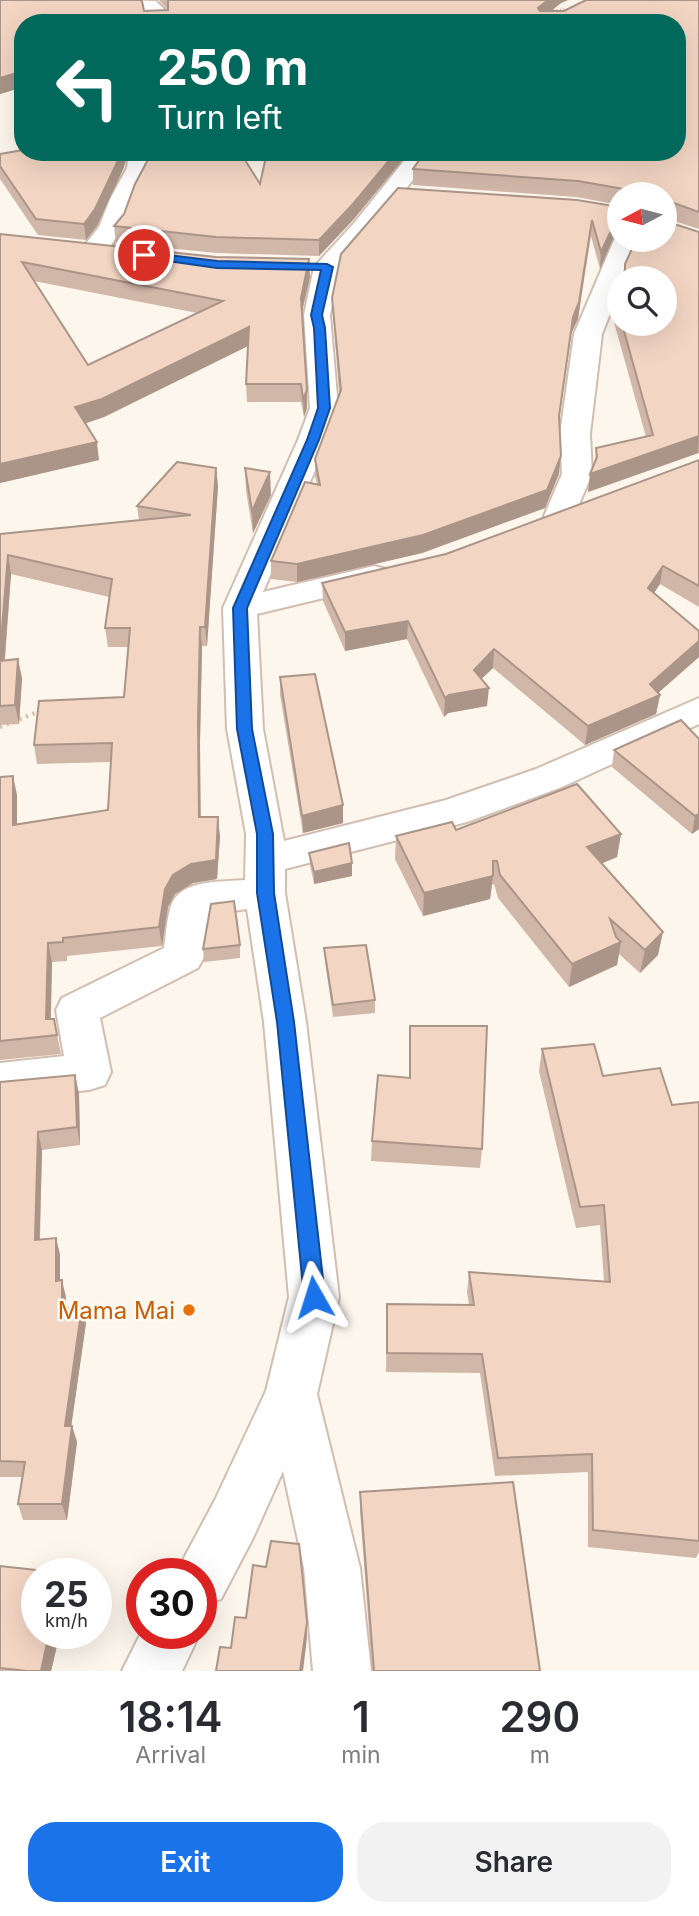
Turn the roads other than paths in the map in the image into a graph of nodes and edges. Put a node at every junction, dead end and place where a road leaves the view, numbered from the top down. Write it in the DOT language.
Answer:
graph roads {
  1 [pos="126,0"];
  2 [pos="156,14"];
  3 [pos="139,161"];
  4 [pos="419,161"];
  5 [pos="621,252"];
  6 [pos="156,257"];
  7 [pos="597,502"];
  8 [pos="407,569"];
  9 [pos="240,608"];
  10 [pos="699,710"];
  11 [pos="265,877"];
  12 [pos="0,1081"];
  13 [pos="291,1394"];
  14 [pos="213,1558"];
  15 [pos="163,1649"];
  16 [pos="151,1671"];
  17 [pos="342,1671"];
  1 -- 2 [label="street"];
  3 -- 6 [label="street"];
  4 -- 9 [label="street"];
  5 -- 7 [label="street"];
  8 -- 9 [label="street"];
  9 -- 11 [label="street"];
  10 -- 11 [label="street"];
  11 -- 12 [label="street"];
  11 -- 13 [label="street"];
  13 -- 14 [label="street"];
  13 -- 17 [label="street"];
  15 -- 16 [label="street"];
}
